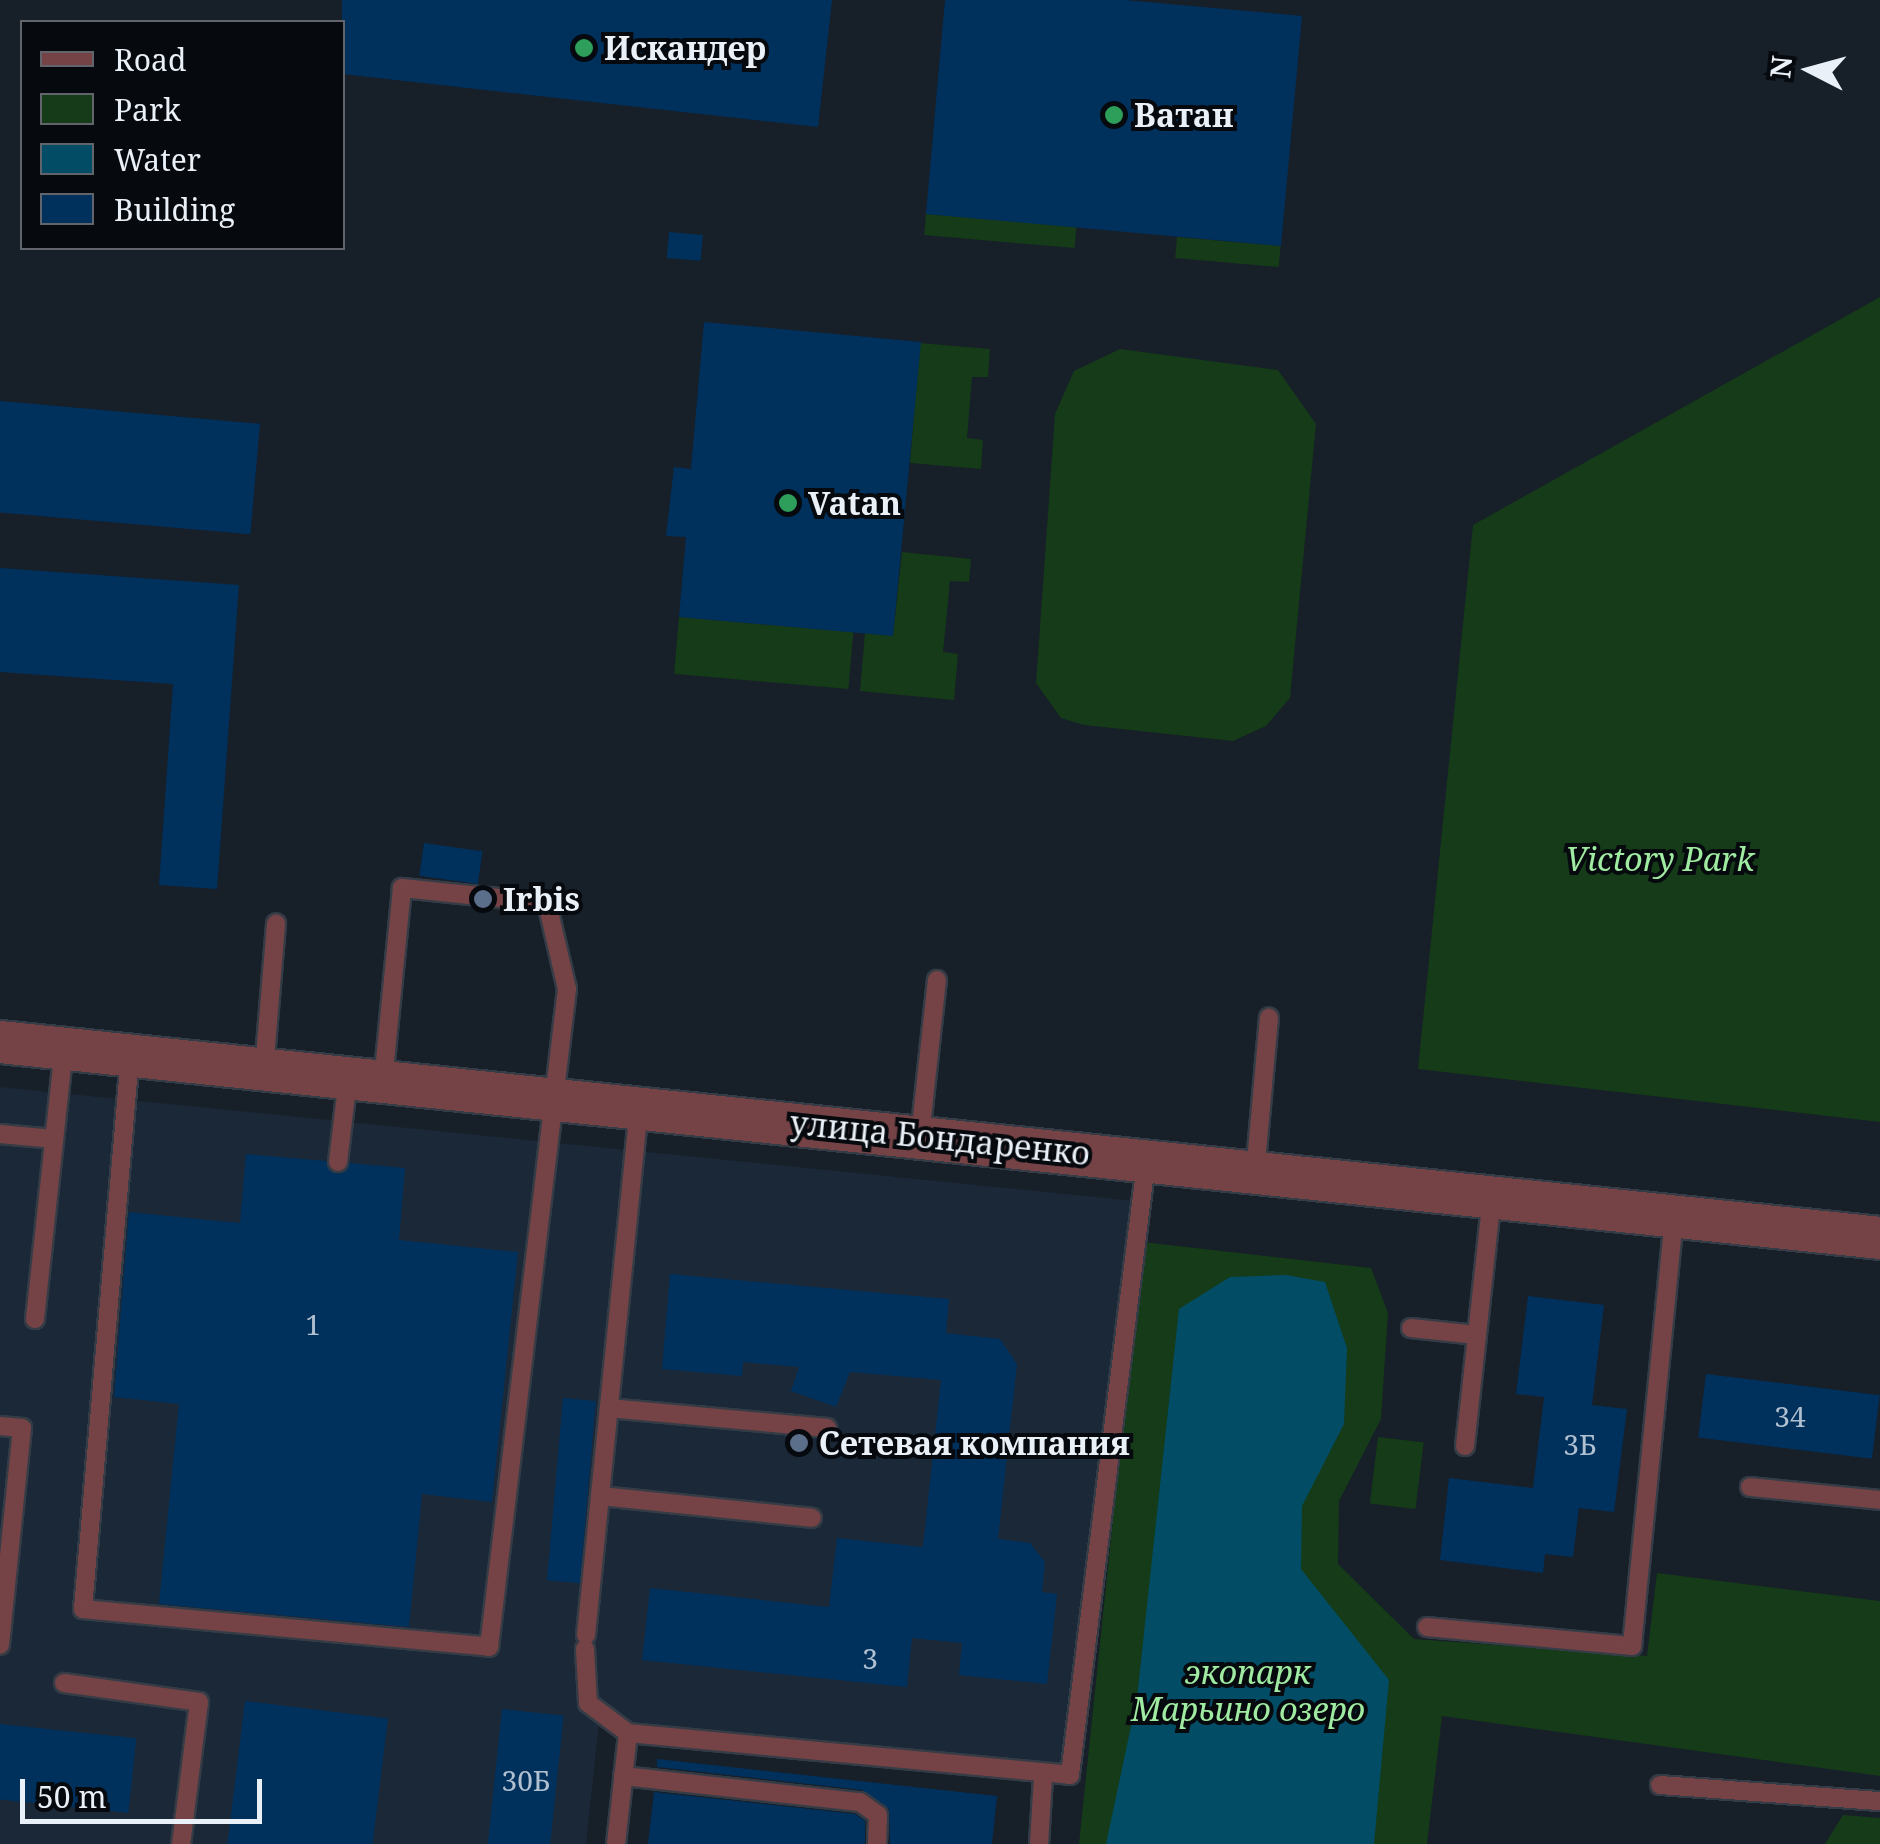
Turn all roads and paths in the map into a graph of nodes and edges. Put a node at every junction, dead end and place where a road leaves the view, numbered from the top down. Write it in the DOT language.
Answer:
graph roads {
  1 [pos="276,923"];
  2 [pos="937,980"];
  3 [pos="1269,1018"];
  4 [pos="0,1042"];
  5 [pos="64,1048"];
  6 [pos="130,1055"];
  7 [pos="264,1070"];
  8 [pos="366,1080"];
  9 [pos="555,1096"];
  10 [pos="639,1106"];
  11 [pos="0,1134"];
  12 [pos="920,1136"];
  13 [pos="54,1140"];
  14 [pos="1146,1160"];
  15 [pos="338,1162"];
  16 [pos="1255,1174"];
  17 [pos="1492,1197"];
  18 [pos="1674,1216"];
  19 [pos="1880,1238"];
  20 [pos="35,1318"];
  21 [pos="1411,1328"];
  22 [pos="1478,1335"];
  23 [pos="609,1408"];
  24 [pos="0,1426"];
  25 [pos="826,1428"];
  26 [pos="1465,1446"];
  27 [pos="1750,1486"];
  28 [pos="600,1496"];
  29 [pos="1880,1500"];
  30 [pos="812,1518"];
  31 [pos="1427,1627"];
  32 [pos="0,1646"];
  33 [pos="64,1683"];
  34 [pos="628,1733"];
  35 [pos="623,1776"];
  36 [pos="1043,1776"];
  37 [pos="1660,1785"];
  38 [pos="1880,1802"];
  39 [pos="182,1844"];
  40 [pos="616,1844"];
  41 [pos="878,1844"];
  42 [pos="1040,1844"];
  1 -- 7 [label="lane"];
  2 -- 12 [label="lane"];
  3 -- 16 [label="lane"];
  4 -- 5 [label="street, улица Бондаренко"];
  5 -- 6 [label="street, улица Бондаренко"];
  5 -- 13 [label="lane"];
  6 -- 7 [label="street, улица Бондаренко"];
  6 -- 9 [label="lane"];
  7 -- 8 [label="street, улица Бондаренко"];
  8 -- 9 [label="street, улица Бондаренко"];
  8 -- 9 [label="lane"];
  8 -- 15 [label="lane"];
  9 -- 10 [label="street, улица Бондаренко"];
  10 -- 12 [label="street, улица Бондаренко"];
  10 -- 23 [label="lane"];
  11 -- 13 [label="lane"];
  12 -- 14 [label="street, улица Бондаренко"];
  13 -- 20 [label="lane"];
  14 -- 16 [label="street, улица Бондаренко"];
  14 -- 36 [label="lane"];
  16 -- 17 [label="street, улица Бондаренко"];
  17 -- 18 [label="street, улица Бондаренко"];
  17 -- 22 [label="lane"];
  18 -- 19 [label="street, улица Бондаренко"];
  18 -- 31 [label="lane"];
  21 -- 22 [label="lane"];
  22 -- 26 [label="lane"];
  23 -- 25 [label="lane"];
  23 -- 28 [label="lane"];
  24 -- 32 [label="lane"];
  27 -- 29 [label="lane"];
  28 -- 30 [label="lane"];
  28 -- 34 [label="lane"];
  33 -- 39 [label="lane"];
  34 -- 35 [label="lane"];
  34 -- 36 [label="lane"];
  35 -- 40 [label="lane"];
  35 -- 41 [label="lane"];
  36 -- 42 [label="lane"];
  37 -- 38 [label="lane"];
}
